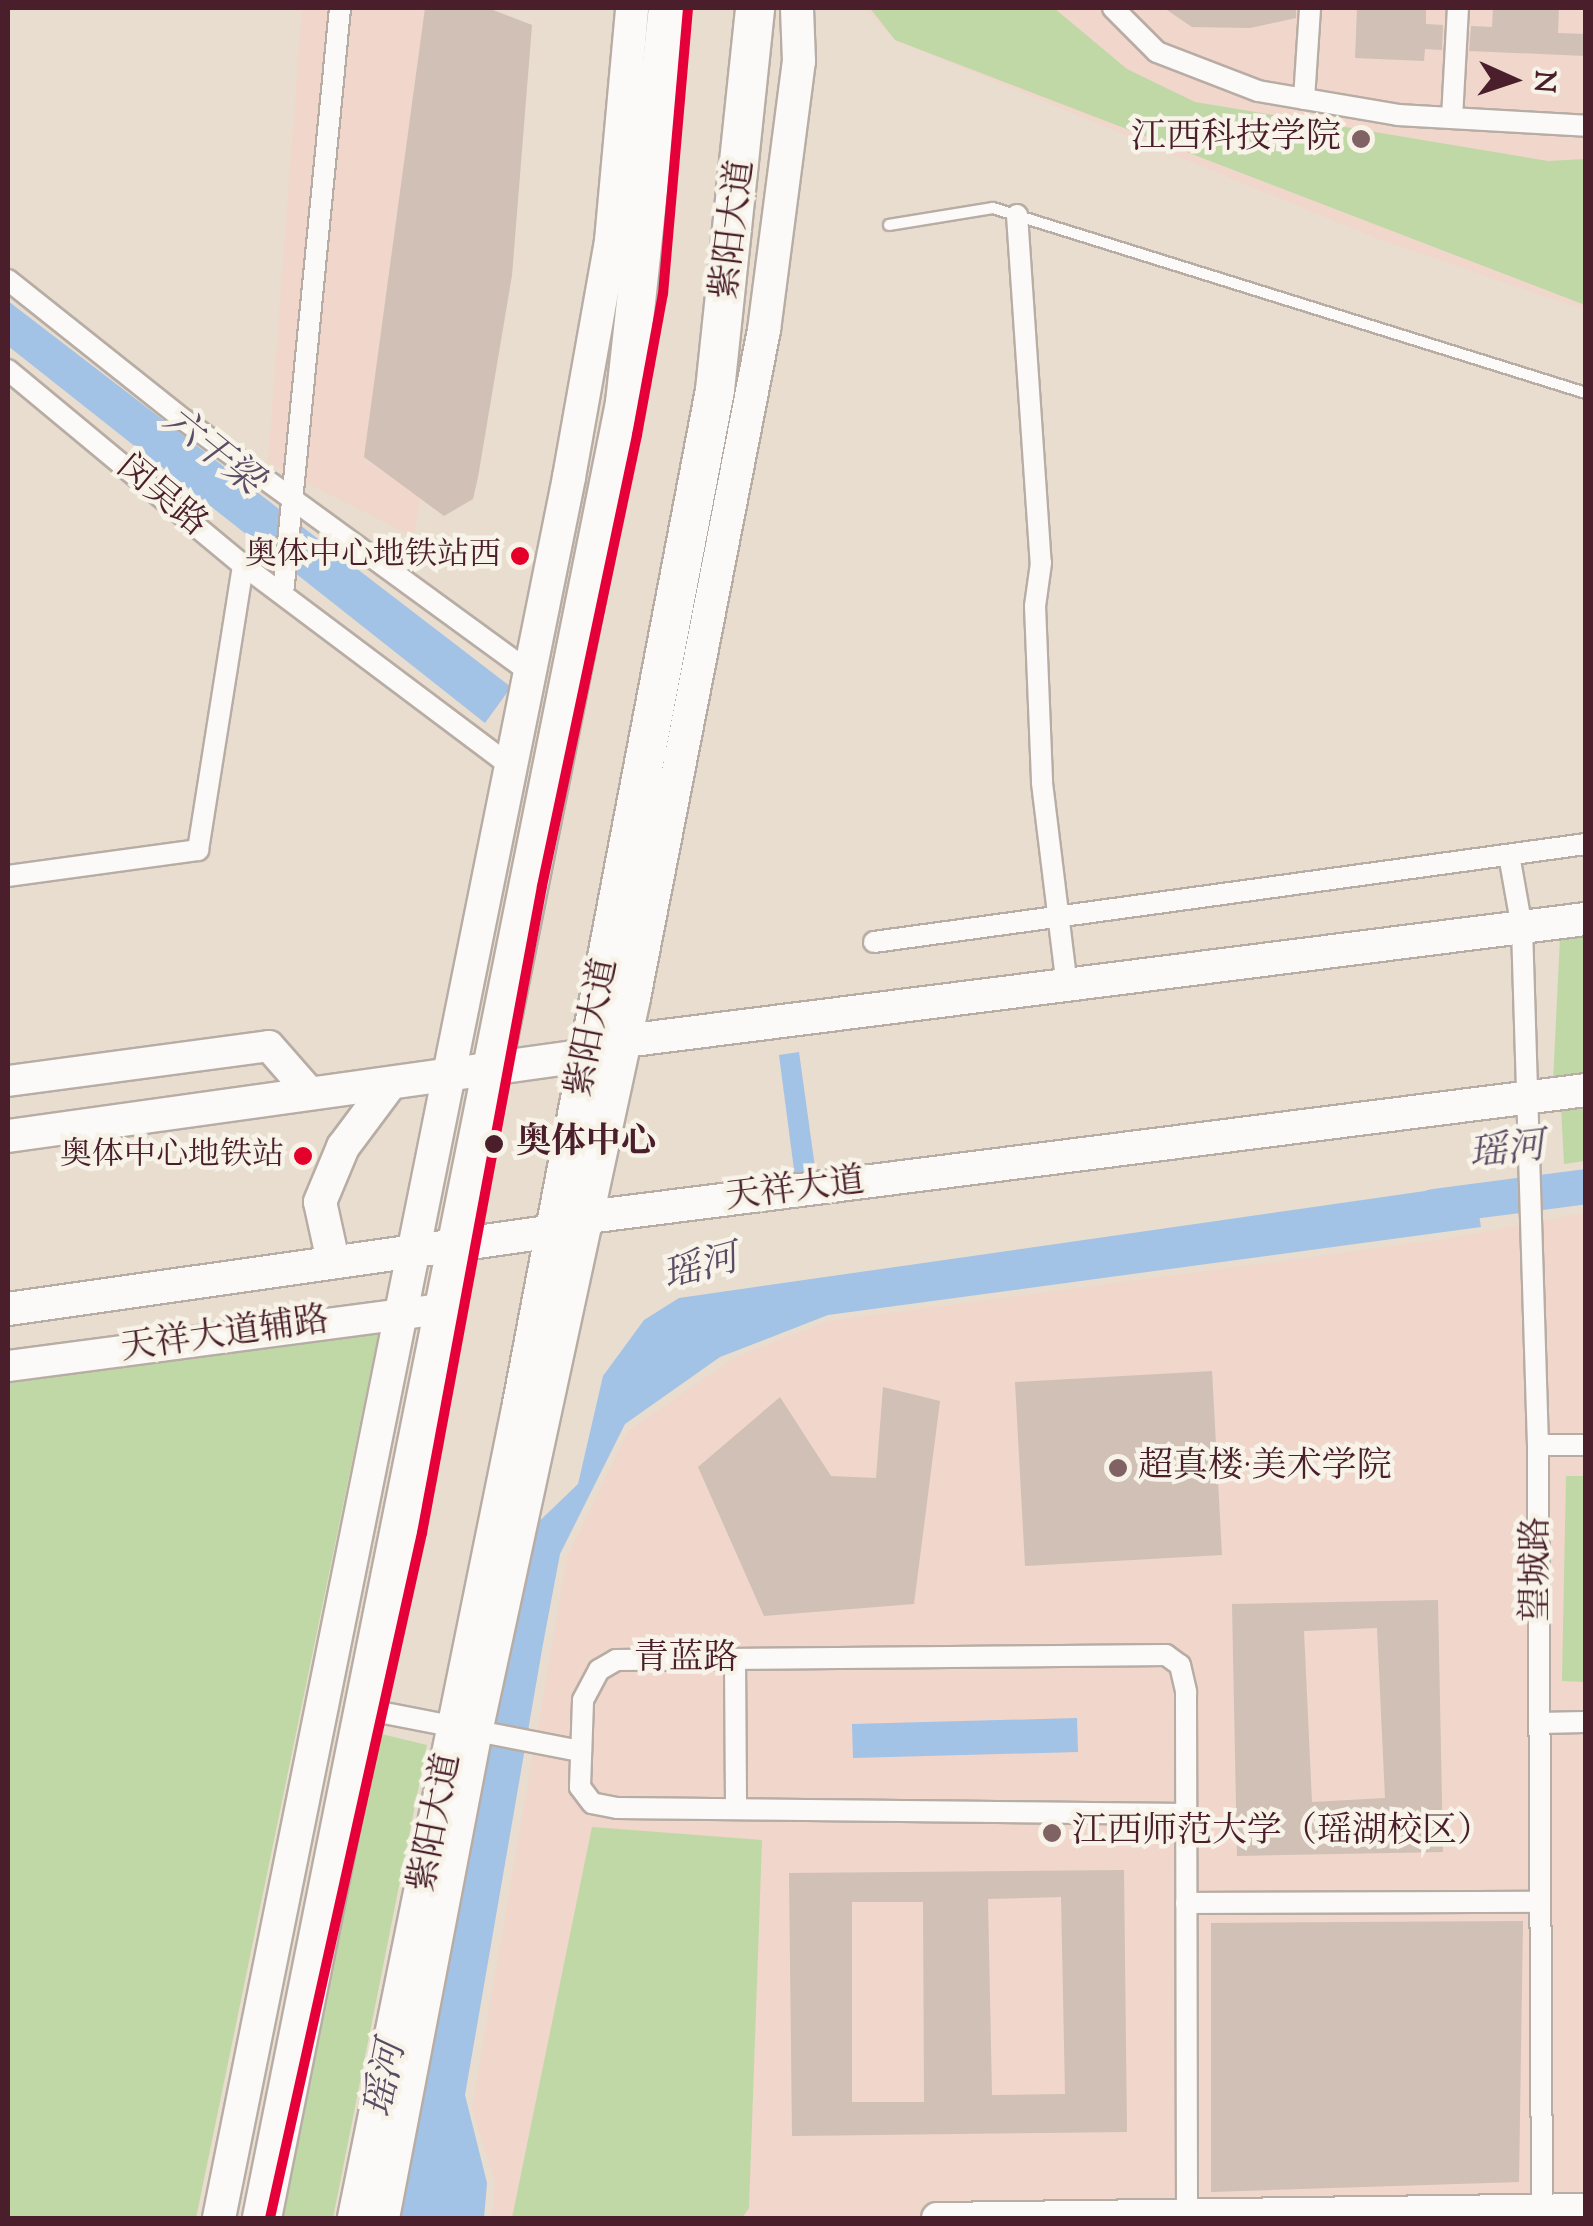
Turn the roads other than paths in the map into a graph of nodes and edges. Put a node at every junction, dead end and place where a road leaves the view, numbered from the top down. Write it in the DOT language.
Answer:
graph roads {
  1 [pos="340,8"];
  2 [pos="632,8"];
  3 [pos="668,8"];
  4 [pos="755,8"];
  5 [pos="797,8"];
  6 [pos="1113,8"];
  7 [pos="1310,8"];
  8 [pos="1458,8"];
  9 [pos="1304,99"];
  10 [pos="1452,118"];
  11 [pos="1586,126"];
  12 [pos="1018,215"];
  13 [pos="889,226"];
  14 [pos="8,280"];
  15 [pos="8,370"];
  16 [pos="1586,393"];
  17 [pos="292,499"];
  18 [pos="243,564"];
  19 [pos="283,594"];
  20 [pos="528,672"];
  21 [pos="509,765"];
  22 [pos="1586,844"];
  23 [pos="1510,854"];
  24 [pos="8,876"];
  25 [pos="1059,917"];
  26 [pos="1586,920"];
  27 [pos="1522,928"];
  28 [pos="874,942"];
  29 [pos="1067,986"];
  30 [pos="625,1041"];
  31 [pos="589,1055"];
  32 [pos="491,1068"];
  33 [pos="446,1074"];
  34 [pos="8,1081"];
  35 [pos="390,1084"];
  36 [pos="1586,1090"];
  37 [pos="310,1093"];
  38 [pos="1528,1111"];
  39 [pos="8,1136"];
  40 [pos="572,1224"];
  41 [pos="455,1245"];
  42 [pos="409,1252"];
  43 [pos="333,1261"];
  44 [pos="8,1309"];
  45 [pos="442,1309"];
  46 [pos="396,1314"];
  47 [pos="8,1366"];
  48 [pos="1538,1445"];
  49 [pos="1586,1445"];
  50 [pos="735,1660"];
  51 [pos="364,1710"];
  52 [pos="1586,1722"];
  53 [pos="1539,1723"];
  54 [pos="466,1730"];
  55 [pos="581,1751"];
  56 [pos="736,1809"];
  57 [pos="1186,1814"];
  58 [pos="1540,1902"];
  59 [pos="1186,1903"];
  60 [pos="1542,2209"];
  61 [pos="1586,2209"];
  62 [pos="1186,2213"];
  63 [pos="1458,2214"];
  64 [pos="1106,2216"];
  65 [pos="218,2218"];
  66 [pos="262,2218"];
  67 [pos="357,2218"];
  68 [pos="383,2218"];
  69 [pos="937,2218"];
  1 -- 17 [label="street"];
  2 -- 20 [label="main road"];
  3 -- 32 [label="highway"];
  4 -- 31 [label="highway, 紫阳大道"];
  5 -- 30 [label="main road"];
  6 -- 9 [label="street"];
  7 -- 9 [label="street"];
  8 -- 10 [label="street"];
  9 -- 10 [label="street"];
  10 -- 11 [label="street"];
  12 -- 13 [label="lane"];
  12 -- 16 [label="lane"];
  12 -- 25 [label="street"];
  14 -- 17 [label="street"];
  15 -- 18 [label="street, 闵吴路"];
  17 -- 19 [label="street"];
  17 -- 20 [label="street"];
  18 -- 19 [label="street, 闵吴路"];
  18 -- 24 [label="street"];
  19 -- 21 [label="street, 闵吴路"];
  20 -- 21 [label="main road"];
  21 -- 33 [label="main road"];
  22 -- 23 [label="street"];
  23 -- 25 [label="street"];
  23 -- 27 [label="street, 望城路"];
  25 -- 28 [label="street"];
  25 -- 29 [label="street"];
  26 -- 27 [label="main road"];
  27 -- 29 [label="main road"];
  27 -- 38 [label="street, 望城路"];
  29 -- 30 [label="main road"];
  30 -- 31 [label="main road"];
  30 -- 40 [label="main road"];
  31 -- 32 [label="main road"];
  31 -- 40 [label="highway, 紫阳大道"];
  32 -- 33 [label="main road"];
  32 -- 41 [label="highway"];
  33 -- 35 [label="main road"];
  33 -- 42 [label="main road"];
  34 -- 37 [label="main road"];
  35 -- 37 [label="main road"];
  35 -- 43 [label="main road"];
  36 -- 38 [label="main road, 天祥大道"];
  37 -- 39 [label="main road"];
  38 -- 40 [label="main road, 天祥大道"];
  38 -- 48 [label="street, 望城路"];
  40 -- 41 [label="main road, 天祥大道"];
  40 -- 54 [label="highway, 紫阳大道"];
  41 -- 42 [label="main road, 天祥大道"];
  41 -- 45 [label="highway"];
  42 -- 43 [label="main road, 天祥大道"];
  42 -- 46 [label="main road"];
  43 -- 44 [label="main road, 天祥大道"];
  45 -- 46 [label="main road, 天祥大道辅路"];
  45 -- 51 [label="highway"];
  46 -- 47 [label="main road, 天祥大道辅路"];
  46 -- 65 [label="main road"];
  48 -- 49 [label="street"];
  48 -- 53 [label="street, 望城路"];
  50 -- 55 [label="street, 青蓝路"];
  50 -- 56 [label="street"];
  50 -- 57 [label="street, 青蓝路"];
  51 -- 54 [label="street"];
  51 -- 66 [label="highway"];
  52 -- 53 [label="street"];
  53 -- 58 [label="street, 望城路"];
  54 -- 55 [label="street"];
  54 -- 67 [label="highway, 紫阳大道"];
  54 -- 68 [label="main road"];
  55 -- 56 [label="street, 青蓝路"];
  56 -- 57 [label="street, 青蓝路"];
  57 -- 59 [label="street, 青蓝路"];
  58 -- 59 [label="street"];
  58 -- 60 [label="street, 望城路"];
  59 -- 62 [label="street, 青蓝路"];
  60 -- 61 [label="main road"];
  60 -- 63 [label="main road"];
  62 -- 63 [label="main road"];
  62 -- 64 [label="main road"];
  64 -- 69 [label="main road"];
}
